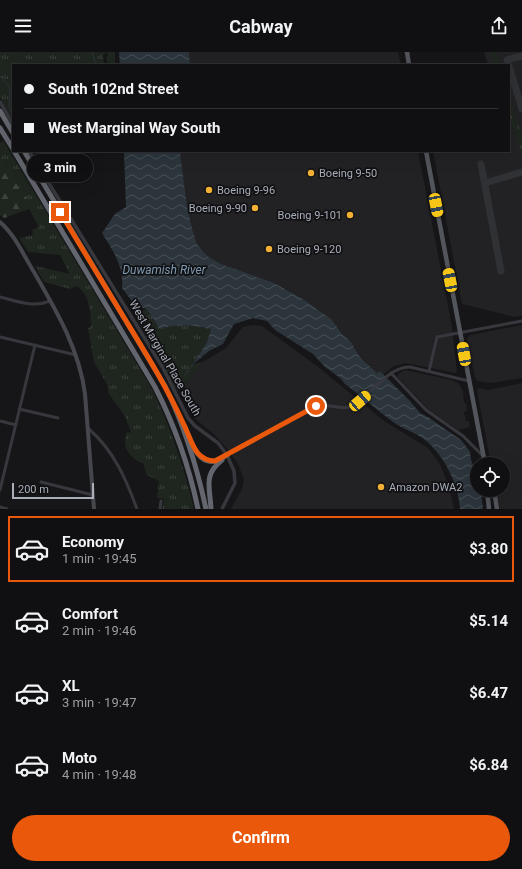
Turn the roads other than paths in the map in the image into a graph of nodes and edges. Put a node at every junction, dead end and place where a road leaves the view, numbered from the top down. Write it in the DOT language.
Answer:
graph roads {
  1 [pos="407,52"];
  2 [pos="409,64"];
  3 [pos="0,102"];
  4 [pos="0,111"];
  5 [pos="12,122"];
  6 [pos="0,128"];
  7 [pos="12,131"];
  8 [pos="12,147"];
  9 [pos="15,152"];
  10 [pos="25,152"];
  11 [pos="30,152"];
  12 [pos="426,152"];
  13 [pos="0,222"];
  14 [pos="0,298"];
  15 [pos="50,301"];
  16 [pos="522,321"];
  17 [pos="460,333"];
  18 [pos="0,337"];
  19 [pos="35,345"];
  20 [pos="76,355"];
  21 [pos="429,371"];
  22 [pos="391,373"];
  23 [pos="469,381"];
  24 [pos="171,399"];
  25 [pos="20,409"];
  26 [pos="58,418"];
  27 [pos="0,421"];
  28 [pos="16,425"];
  29 [pos="89,429"];
  30 [pos="227,456"];
  31 [pos="483,456"];
  32 [pos="41,482"];
  33 [pos="0,487"];
  34 [pos="93,495"];
  35 [pos="488,497"];
  36 [pos="495,497"];
  37 [pos="161,501"];
  38 [pos="0,507"];
  39 [pos="7,509"];
  40 [pos="94,509"];
  41 [pos="137,509"];
  42 [pos="160,509"];
  43 [pos="198,509"];
  44 [pos="206,509"];
  45 [pos="211,509"];
  46 [pos="222,509"];
  47 [pos="490,509"];
  48 [pos="497,509"];
  1 -- 2 [label="main road"];
  3 -- 5 [label="street"];
  4 -- 7 [label="highway"];
  6 -- 8 [label="highway"];
  9 -- 43 [label="highway"];
  10 -- 24 [label="highway"];
  11 -- 30 [label="street, West Marginal Place South"];
  12 -- 17 [label="main road"];
  13 -- 15 [label="main road"];
  14 -- 15 [label="street"];
  15 -- 20 [label="main road"];
  16 -- 17 [label="street"];
  17 -- 21 [label="street"];
  17 -- 23 [label="main road"];
  18 -- 19 [label="street"];
  19 -- 20 [label="street"];
  19 -- 25 [label="street"];
  20 -- 29 [label="main road"];
  21 -- 22 [label="street"];
  21 -- 23 [label="street"];
  22 -- 30 [label="street"];
  22 -- 31 [label="street"];
  23 -- 31 [label="main road"];
  24 -- 30 [label="highway"];
  24 -- 44 [label="highway"];
  25 -- 26 [label="street"];
  25 -- 28 [label="street"];
  27 -- 28 [label="street"];
  28 -- 33 [label="street"];
  29 -- 34 [label="main road"];
  29 -- 41 [label="street"];
  30 -- 45 [label="highway"];
  30 -- 46 [label="street, West Marginal Place South"];
  32 -- 34 [label="street"];
  34 -- 40 [label="main road"];
  35 -- 47 [label="main road"];
  36 -- 48 [label="main road"];
  37 -- 42 [label="street"];
  38 -- 39 [label="street"];
}
